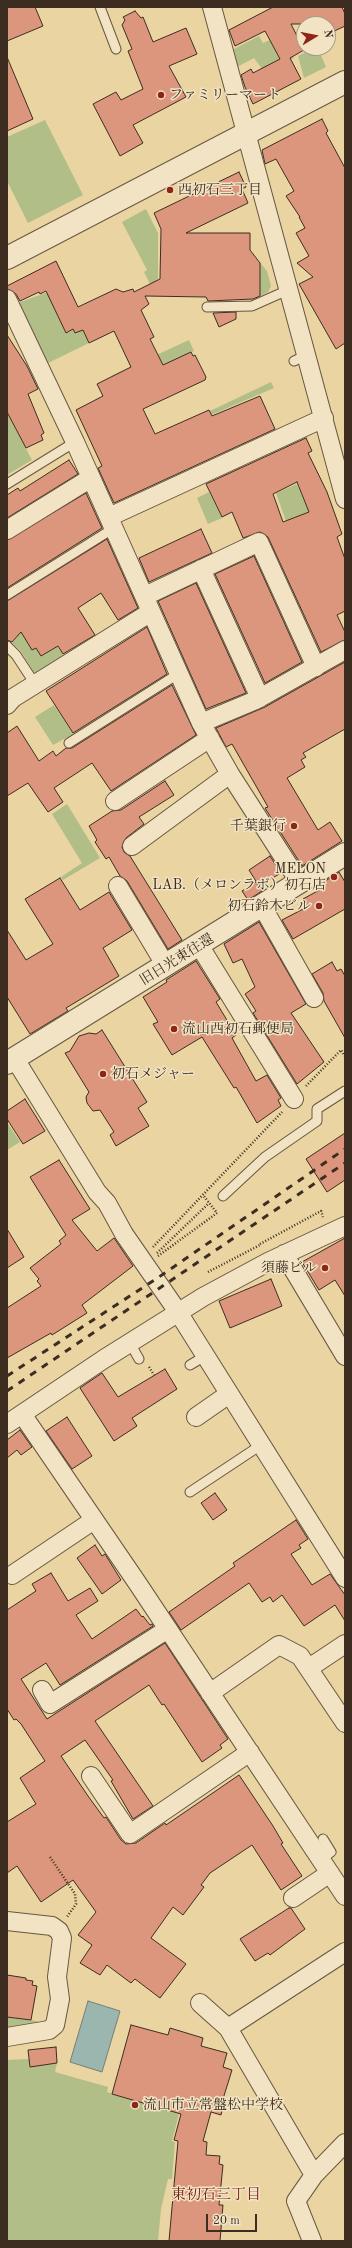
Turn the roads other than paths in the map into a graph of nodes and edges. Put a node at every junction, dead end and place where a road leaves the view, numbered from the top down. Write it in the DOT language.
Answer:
graph roads {
  1 [pos="212,7"];
  2 [pos="104,8"];
  3 [pos="116,49"];
  4 [pos="345,82"];
  5 [pos="246,134"];
  6 [pos="7,258"];
  7 [pos="288,290"];
  8 [pos="7,299"];
  9 [pos="207,307"];
  10 [pos="324,418"];
  11 [pos="75,442"];
  12 [pos="91,478"];
  13 [pos="7,484"];
  14 [pos="345,499"];
  15 [pos="111,523"];
  16 [pos="7,530"];
  17 [pos="200,569"];
  18 [pos="7,595"];
  19 [pos="148,604"];
  20 [pos="7,646"];
  21 [pos="345,650"];
  22 [pos="316,667"];
  23 [pos="178,674"];
  24 [pos="35,684"];
  25 [pos="260,698"];
  26 [pos="7,705"];
  27 [pos="205,731"];
  28 [pos="69,743"];
  29 [pos="230,774"];
  30 [pos="115,801"];
  31 [pos="132,846"];
  32 [pos="345,854"];
  33 [pos="300,883"];
  34 [pos="118,886"];
  35 [pos="262,906"];
  36 [pos="199,946"];
  37 [pos="166,966"];
  38 [pos="314,998"];
  39 [pos="11,1061"];
  40 [pos="345,1091"];
  41 [pos="294,1099"];
  42 [pos="223,1196"];
  43 [pos="345,1226"];
  44 [pos="284,1254"];
  45 [pos="178,1312"];
  46 [pos="130,1343"];
  47 [pos="205,1356"];
  48 [pos="345,1356"];
  49 [pos="139,1359"];
  50 [pos="190,1366"];
  51 [pos="229,1394"];
  52 [pos="22,1414"];
  53 [pos="196,1417"];
  54 [pos="7,1424"];
  55 [pos="261,1445"];
  56 [pos="190,1492"];
  57 [pos="94,1520"];
  58 [pos="12,1575"];
  59 [pos="345,1578"];
  60 [pos="168,1629"];
  61 [pos="345,1644"];
  62 [pos="308,1668"];
  63 [pos="42,1690"];
  64 [pos="210,1693"];
  65 [pos="345,1723"];
  66 [pos="250,1752"];
  67 [pos="91,1776"];
  68 [pos="324,1839"];
  69 [pos="325,1866"];
  70 [pos="345,1896"];
  71 [pos="293,1898"];
  72 [pos="7,1921"];
  73 [pos="345,1952"];
  74 [pos="200,2003"];
  75 [pos="228,2028"];
  76 [pos="7,2037"];
  77 [pos="345,2143"];
  78 [pos="314,2175"];
  79 [pos="312,2241"];
  1 -- 5 [label="street"];
  2 -- 3 [label="lane"];
  4 -- 5 [label="street"];
  5 -- 6 [label="street"];
  5 -- 7 [label="street"];
  7 -- 9 [label="lane"];
  7 -- 10 [label="street"];
  8 -- 11 [label="street"];
  10 -- 14 [label="street"];
  10 -- 15 [label="street"];
  11 -- 12 [label="street"];
  11 -- 13 [label="lane"];
  12 -- 15 [label="street"];
  12 -- 16 [label="street"];
  15 -- 18 [label="lane"];
  15 -- 19 [label="street"];
  17 -- 19 [label="street"];
  17 -- 22 [label="street"];
  17 -- 25 [label="street"];
  19 -- 23 [label="street"];
  19 -- 24 [label="street"];
  20 -- 24 [label="lane"];
  21 -- 22 [label="street"];
  22 -- 25 [label="street"];
  23 -- 27 [label="street"];
  23 -- 28 [label="lane"];
  24 -- 26 [label="street"];
  25 -- 27 [label="street"];
  27 -- 29 [label="street"];
  27 -- 30 [label="street"];
  29 -- 31 [label="street"];
  29 -- 33 [label="street"];
  32 -- 33 [label="street, 旧日光東往還"];
  33 -- 35 [label="street, 旧日光東往還"];
  34 -- 37 [label="street"];
  35 -- 36 [label="street, 旧日光東往還"];
  35 -- 38 [label="street"];
  36 -- 37 [label="street, 旧日光東往還"];
  36 -- 41 [label="street"];
  37 -- 39 [label="street, 旧日光東往還"];
  39 -- 45 [label="street"];
  40 -- 42 [label="lane"];
  43 -- 44 [label="street"];
  44 -- 45 [label="street"];
  44 -- 48 [label="street"];
  45 -- 46 [label="street"];
  45 -- 47 [label="street"];
  46 -- 49 [label="lane"];
  46 -- 52 [label="street"];
  47 -- 50 [label="lane"];
  47 -- 51 [label="street"];
  51 -- 53 [label="street"];
  51 -- 55 [label="street"];
  52 -- 54 [label="street"];
  52 -- 57 [label="street"];
  55 -- 56 [label="lane"];
  55 -- 59 [label="street"];
  57 -- 58 [label="street"];
  57 -- 60 [label="street"];
  60 -- 63 [label="street"];
  60 -- 64 [label="street"];
  61 -- 62 [label="street"];
  62 -- 64 [label="street"];
  62 -- 65 [label="street"];
  64 -- 66 [label="street"];
  66 -- 67 [label="street"];
  66 -- 69 [label="street"];
  68 -- 69 [label="lane"];
  69 -- 70 [label="street"];
  69 -- 71 [label="street"];
  72 -- 76 [label="street"];
  73 -- 75 [label="street"];
  74 -- 75 [label="street"];
  75 -- 78 [label="street"];
  77 -- 78 [label="street"];
  78 -- 79 [label="street"];
}
